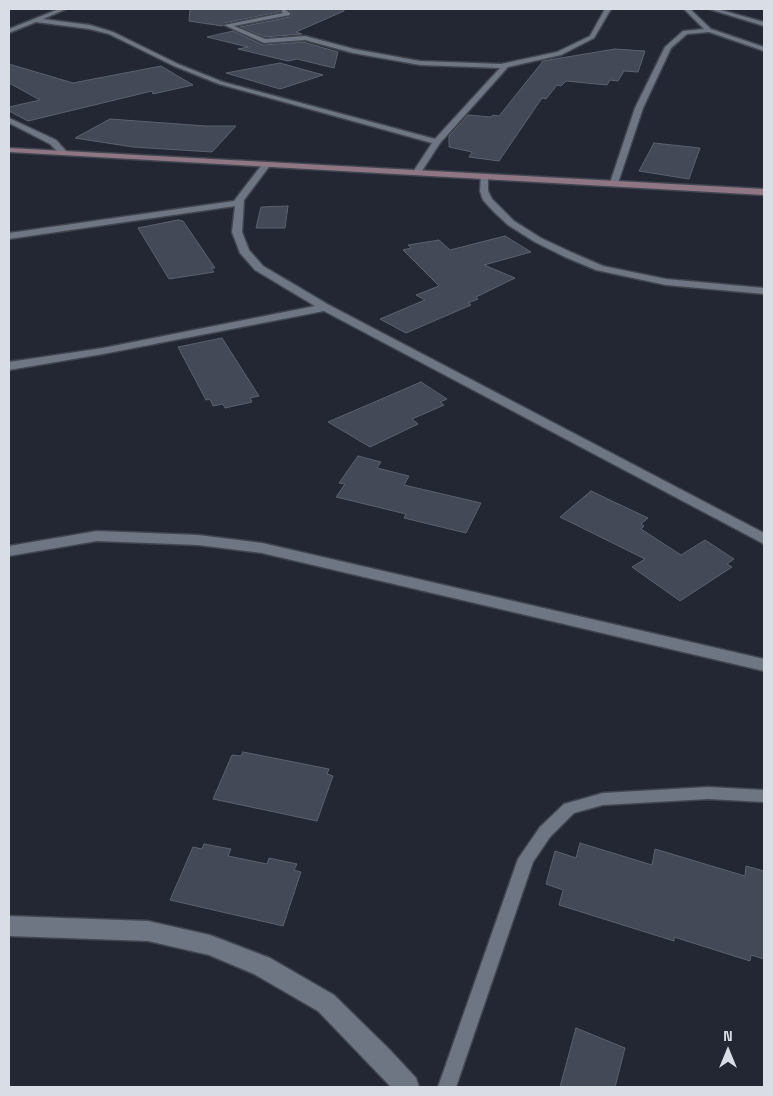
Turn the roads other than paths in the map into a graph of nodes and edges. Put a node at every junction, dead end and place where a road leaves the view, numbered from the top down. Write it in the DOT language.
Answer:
graph roads {
  1 [pos="63,9"];
  2 [pos="608,9"];
  3 [pos="687,9"];
  4 [pos="712,9"];
  5 [pos="284,11"];
  6 [pos="720,11"];
  7 [pos="751,12"];
  8 [pos="34,20"];
  9 [pos="764,24"];
  10 [pos="709,30"];
  11 [pos="9,31"];
  12 [pos="764,49"];
  13 [pos="506,65"];
  14 [pos="9,120"];
  15 [pos="437,142"];
  16 [pos="9,150"];
  17 [pos="63,152"];
  18 [pos="267,164"];
  19 [pos="417,172"];
  20 [pos="484,176"];
  21 [pos="614,183"];
  22 [pos="764,192"];
  23 [pos="240,201"];
  24 [pos="9,236"];
  25 [pos="764,291"];
  26 [pos="325,307"];
  27 [pos="9,366"];
  28 [pos="764,539"];
  29 [pos="9,551"];
  30 [pos="764,665"];
  31 [pos="764,796"];
  32 [pos="9,926"];
  33 [pos="407,1087"];
  34 [pos="447,1087"];
  1 -- 8 [label="street"];
  2 -- 13 [label="street"];
  3 -- 10 [label="street"];
  4 -- 6 [label="street"];
  5 -- 13 [label="street"];
  6 -- 7 [label="street"];
  6 -- 9 [label="street"];
  8 -- 11 [label="street"];
  8 -- 15 [label="street"];
  10 -- 12 [label="street"];
  10 -- 21 [label="street"];
  13 -- 15 [label="street"];
  14 -- 17 [label="street"];
  15 -- 19 [label="street"];
  16 -- 17 [label="street"];
  17 -- 18 [label="street"];
  18 -- 19 [label="street"];
  18 -- 23 [label="street"];
  19 -- 20 [label="street"];
  20 -- 21 [label="street"];
  20 -- 25 [label="street"];
  21 -- 22 [label="street"];
  23 -- 24 [label="street"];
  23 -- 26 [label="street"];
  26 -- 27 [label="street"];
  26 -- 28 [label="street"];
  29 -- 30 [label="street"];
  31 -- 34 [label="lane"];
  32 -- 33 [label="street"];
}
